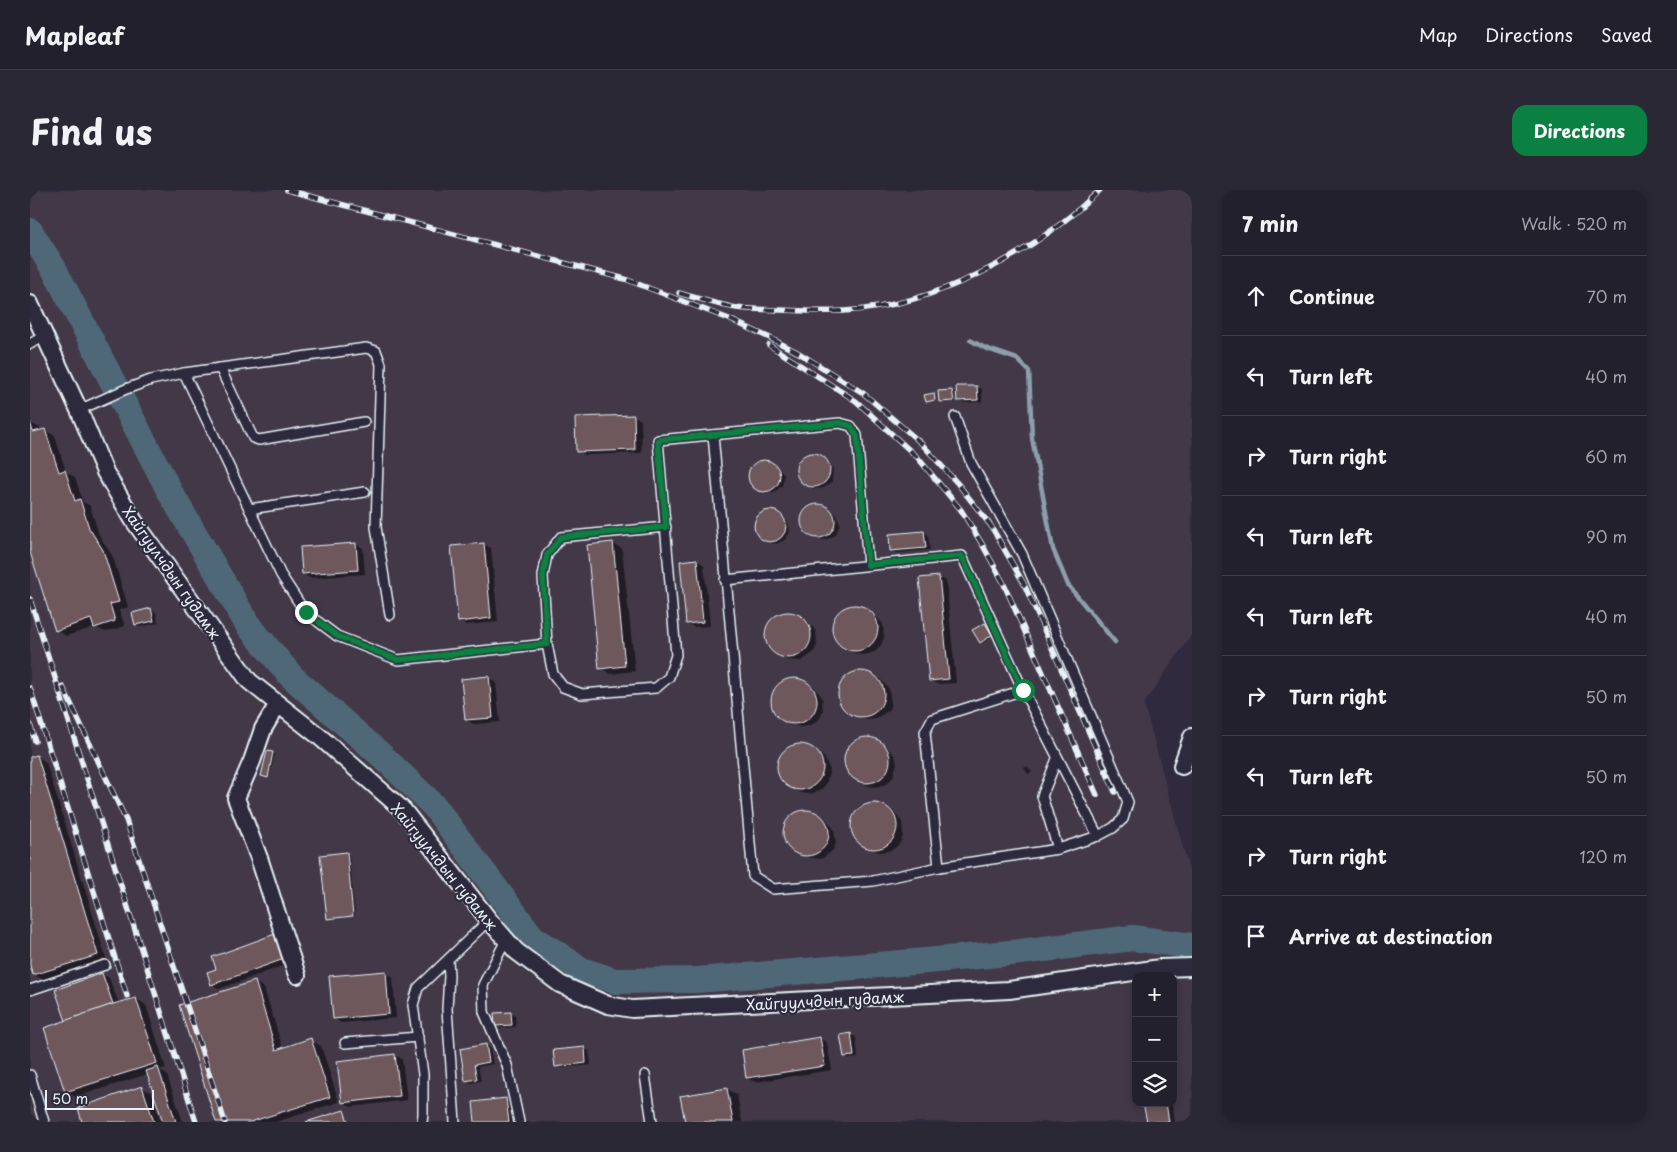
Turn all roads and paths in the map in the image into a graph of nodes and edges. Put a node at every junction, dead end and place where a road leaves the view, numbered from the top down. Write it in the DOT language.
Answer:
graph roads {
  1 [pos="30,304"];
  2 [pos="37,340"];
  3 [pos="220,368"];
  4 [pos="184,373"];
  5 [pos="79,410"];
  6 [pos="956,417"];
  7 [pos="364,422"];
  8 [pos="714,434"];
  9 [pos="365,492"];
  10 [pos="249,509"];
  11 [pos="666,527"];
  12 [pos="868,565"];
  13 [pos="725,580"];
  14 [pos="390,615"];
  15 [pos="547,644"];
  16 [pos="1023,690"];
  17 [pos="278,704"];
  18 [pos="1192,738"];
  19 [pos="1057,759"];
  20 [pos="1182,766"];
  21 [pos="1098,836"];
  22 [pos="1058,848"];
  23 [pos="939,867"];
  24 [pos="488,920"];
  25 [pos="506,940"];
  26 [pos="448,960"];
  27 [pos="105,966"];
  28 [pos="1192,967"];
  29 [pos="298,976"];
  30 [pos="30,990"];
  31 [pos="418,1037"];
  32 [pos="345,1043"];
  33 [pos="30,1075"];
  34 [pos="645,1076"];
  35 [pos="44,1122"];
  36 [pos="422,1122"];
  37 [pos="456,1122"];
  38 [pos="519,1122"];
  39 [pos="652,1122"];
  1 -- 2 [label="street, Хайгуулчдын гудамж"];
  2 -- 5 [label="street, Хайгуулчдын гудамж"];
  3 -- 4 [label="lane"];
  3 -- 7 [label="lane"];
  3 -- 14 [label="lane"];
  4 -- 5 [label="lane"];
  4 -- 10 [label="lane"];
  5 -- 17 [label="street, Хайгуулчдын гудамж"];
  6 -- 21 [label="lane"];
  8 -- 11 [label="lane"];
  8 -- 12 [label="lane"];
  8 -- 13 [label="lane"];
  9 -- 10 [label="lane"];
  10 -- 15 [label="lane"];
  11 -- 15 [label="lane"];
  11 -- 15 [label="lane"];
  12 -- 13 [label="lane"];
  12 -- 16 [label="lane"];
  13 -- 23 [label="lane"];
  16 -- 19 [label="lane"];
  16 -- 23 [label="lane"];
  17 -- 24 [label="street, Хайгуулчдын гудамж"];
  17 -- 29 [label="street"];
  18 -- 20 [label="street"];
  19 -- 21 [label="lane"];
  19 -- 22 [label="lane"];
  21 -- 22 [label="lane"];
  22 -- 23 [label="lane"];
  24 -- 25 [label="street, Хайгуулчдын гудамж"];
  24 -- 26 [label="lane"];
  25 -- 28 [label="street, Хайгуулчдын гудамж"];
  25 -- 38 [label="lane"];
  26 -- 31 [label="lane"];
  26 -- 37 [label="lane"];
  27 -- 30 [label="lane"];
  31 -- 32 [label="lane"];
  31 -- 36 [label="lane"];
  33 -- 35 [label="lane"];
  34 -- 39 [label="lane"];
}
